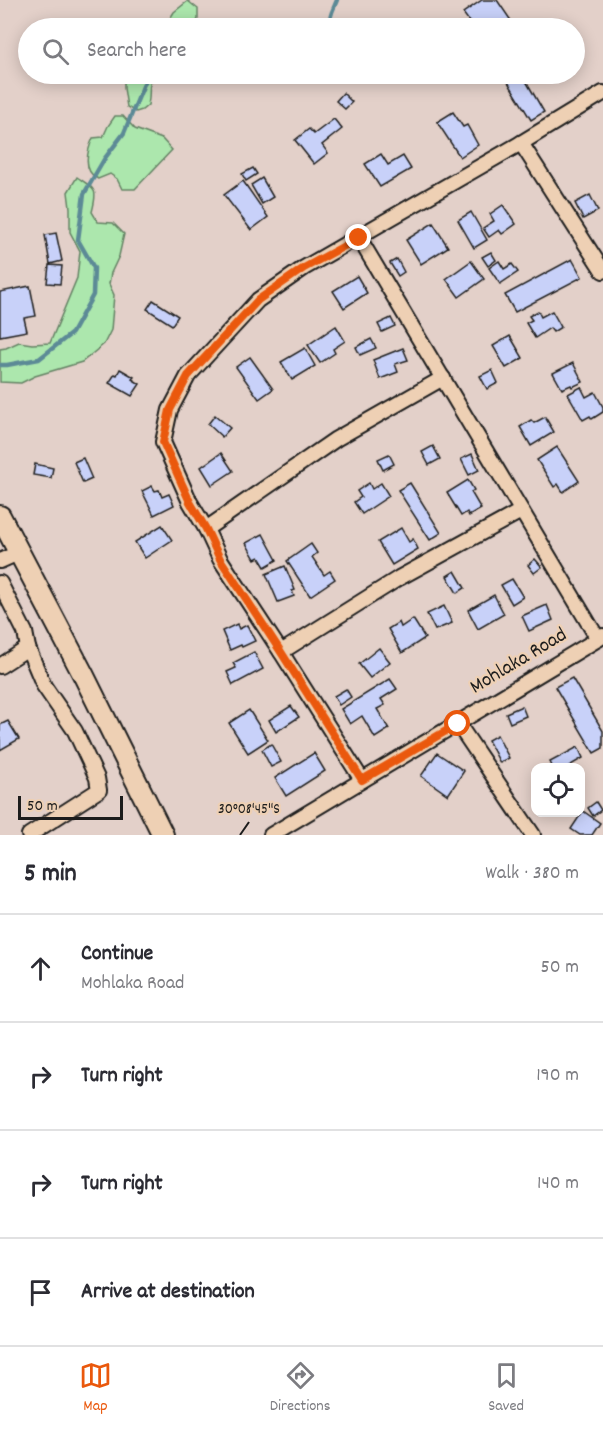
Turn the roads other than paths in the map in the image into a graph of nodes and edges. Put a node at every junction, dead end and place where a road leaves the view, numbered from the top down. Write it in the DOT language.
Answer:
graph roads {
  1 [pos="603,93"];
  2 [pos="521,143"];
  3 [pos="359,238"];
  4 [pos="603,270"];
  5 [pos="443,378"];
  6 [pos="520,510"];
  7 [pos="0,516"];
  8 [pos="206,529"];
  9 [pos="18,553"];
  10 [pos="0,561"];
  11 [pos="0,583"];
  12 [pos="600,637"];
  13 [pos="28,648"];
  14 [pos="281,652"];
  15 [pos="0,666"];
  16 [pos="458,724"];
  17 [pos="362,780"];
  18 [pos="278,833"];
  19 [pos="29,835"];
  20 [pos="163,835"];
  21 [pos="533,835"];
  1 -- 2 [label="street"];
  2 -- 3 [label="street"];
  2 -- 4 [label="street"];
  3 -- 5 [label="street"];
  3 -- 8 [label="street"];
  5 -- 6 [label="street"];
  5 -- 8 [label="street"];
  6 -- 12 [label="street"];
  6 -- 14 [label="street"];
  7 -- 9 [label="main road"];
  8 -- 14 [label="street"];
  9 -- 10 [label="street"];
  9 -- 20 [label="main road"];
  11 -- 13 [label="street"];
  12 -- 16 [label="street, Mohlaka Road"];
  13 -- 15 [label="street"];
  13 -- 19 [label="street"];
  14 -- 17 [label="street"];
  16 -- 17 [label="street, Mohlaka Road"];
  16 -- 21 [label="street"];
  17 -- 18 [label="street, Mohlaka Road"];
}
